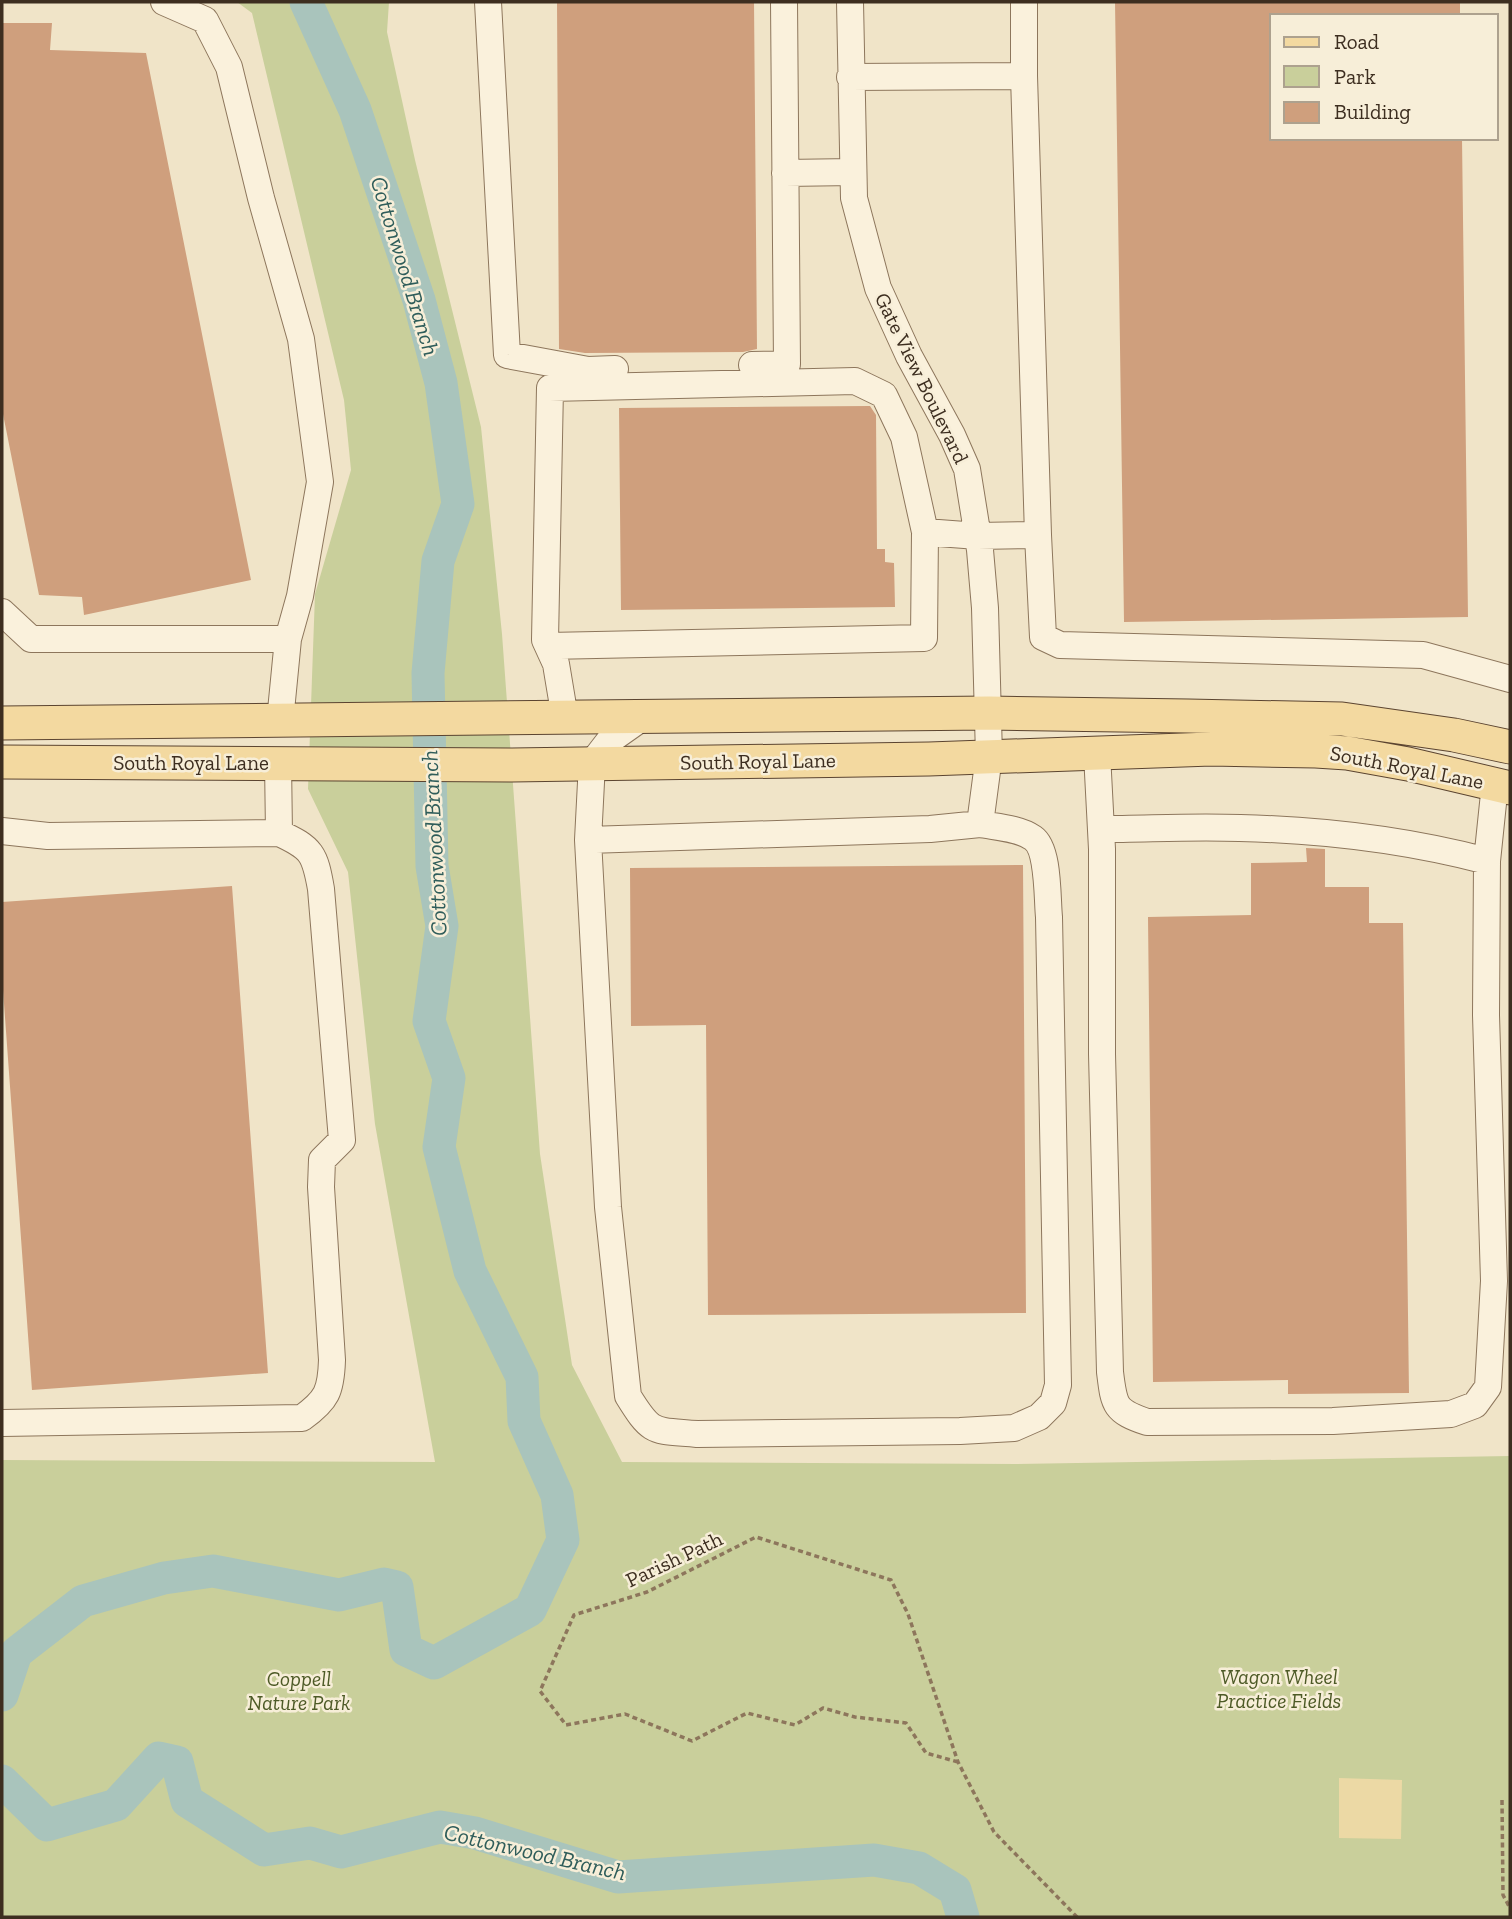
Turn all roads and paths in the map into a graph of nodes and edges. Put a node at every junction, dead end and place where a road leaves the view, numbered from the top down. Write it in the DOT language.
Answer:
graph roads {
  1 [pos="164,2"];
  2 [pos="488,2"];
  3 [pos="784,2"];
  4 [pos="850,2"];
  5 [pos="1024,2"];
  6 [pos="1024,76"];
  7 [pos="850,77"];
  8 [pos="853,172"];
  9 [pos="785,173"];
  10 [pos="925,532"];
  11 [pos="1038,535"];
  12 [pos="978,536"];
  13 [pos="2,612"];
  14 [pos="288,639"];
  15 [pos="548,646"];
  16 [pos="1510,679"];
  17 [pos="989,713"];
  18 [pos="643,717"];
  19 [pos="549,718"];
  20 [pos="281,721"];
  21 [pos="2,723"];
  22 [pos="1510,746"];
  23 [pos="1097,754"];
  24 [pos="989,756"];
  25 [pos="2,762"];
  26 [pos="201,762"];
  27 [pos="278,762"];
  28 [pos="592,763"];
  29 [pos="1503,786"];
  30 [pos="980,824"];
  31 [pos="1101,829"];
  32 [pos="2,831"];
  33 [pos="279,833"];
  34 [pos="588,840"];
  35 [pos="1487,861"];
  36 [pos="2,1423"];
  37 [pos="958,1762"];
  38 [pos="1502,1800"];
  39 [pos="1510,1908"];
  40 [pos="1077,1917"];
  1 -- 14 [label="street"];
  2 -- 9 [label="street"];
  3 -- 9 [label="street"];
  4 -- 7 [label="street, Gate View Boulevard"];
  5 -- 6 [label="street"];
  6 -- 7 [label="street"];
  6 -- 11 [label="street"];
  7 -- 8 [label="street, Gate View Boulevard"];
  8 -- 9 [label="street"];
  8 -- 12 [label="street, Gate View Boulevard"];
  10 -- 12 [label="street"];
  10 -- 15 [label="street"];
  10 -- 15 [label="street"];
  11 -- 12 [label="street"];
  11 -- 16 [label="street"];
  12 -- 17 [label="street, Gate View Boulevard"];
  13 -- 14 [label="street"];
  14 -- 20 [label="street"];
  15 -- 19 [label="street"];
  17 -- 18 [label="main road, South Royal Lane"];
  17 -- 22 [label="main road, South Royal Lane"];
  17 -- 24 [label="street, Gate View Boulevard"];
  18 -- 19 [label="main road, South Royal Lane"];
  18 -- 28 [label="street"];
  19 -- 20 [label="main road, South Royal Lane"];
  20 -- 21 [label="main road, South Royal Lane"];
  20 -- 26 [label="main road"];
  22 -- 29 [label="main road"];
  23 -- 24 [label="main road, South Royal Lane"];
  23 -- 29 [label="main road, South Royal Lane"];
  23 -- 31 [label="street"];
  24 -- 28 [label="main road, South Royal Lane"];
  24 -- 30 [label="street, Gate View Boulevard"];
  25 -- 26 [label="main road, South Royal Lane"];
  26 -- 27 [label="main road, South Royal Lane"];
  27 -- 28 [label="main road, South Royal Lane"];
  27 -- 33 [label="street"];
  28 -- 34 [label="street"];
  29 -- 35 [label="street"];
  30 -- 34 [label="street"];
  30 -- 34 [label="street"];
  31 -- 35 [label="street"];
  31 -- 35 [label="street"];
  32 -- 33 [label="street"];
  33 -- 36 [label="street"];
  37 -- 37 [label="path, Parish Path"];
  37 -- 40 [label="path, Parish Path"];
  38 -- 39 [label="path"];
}
